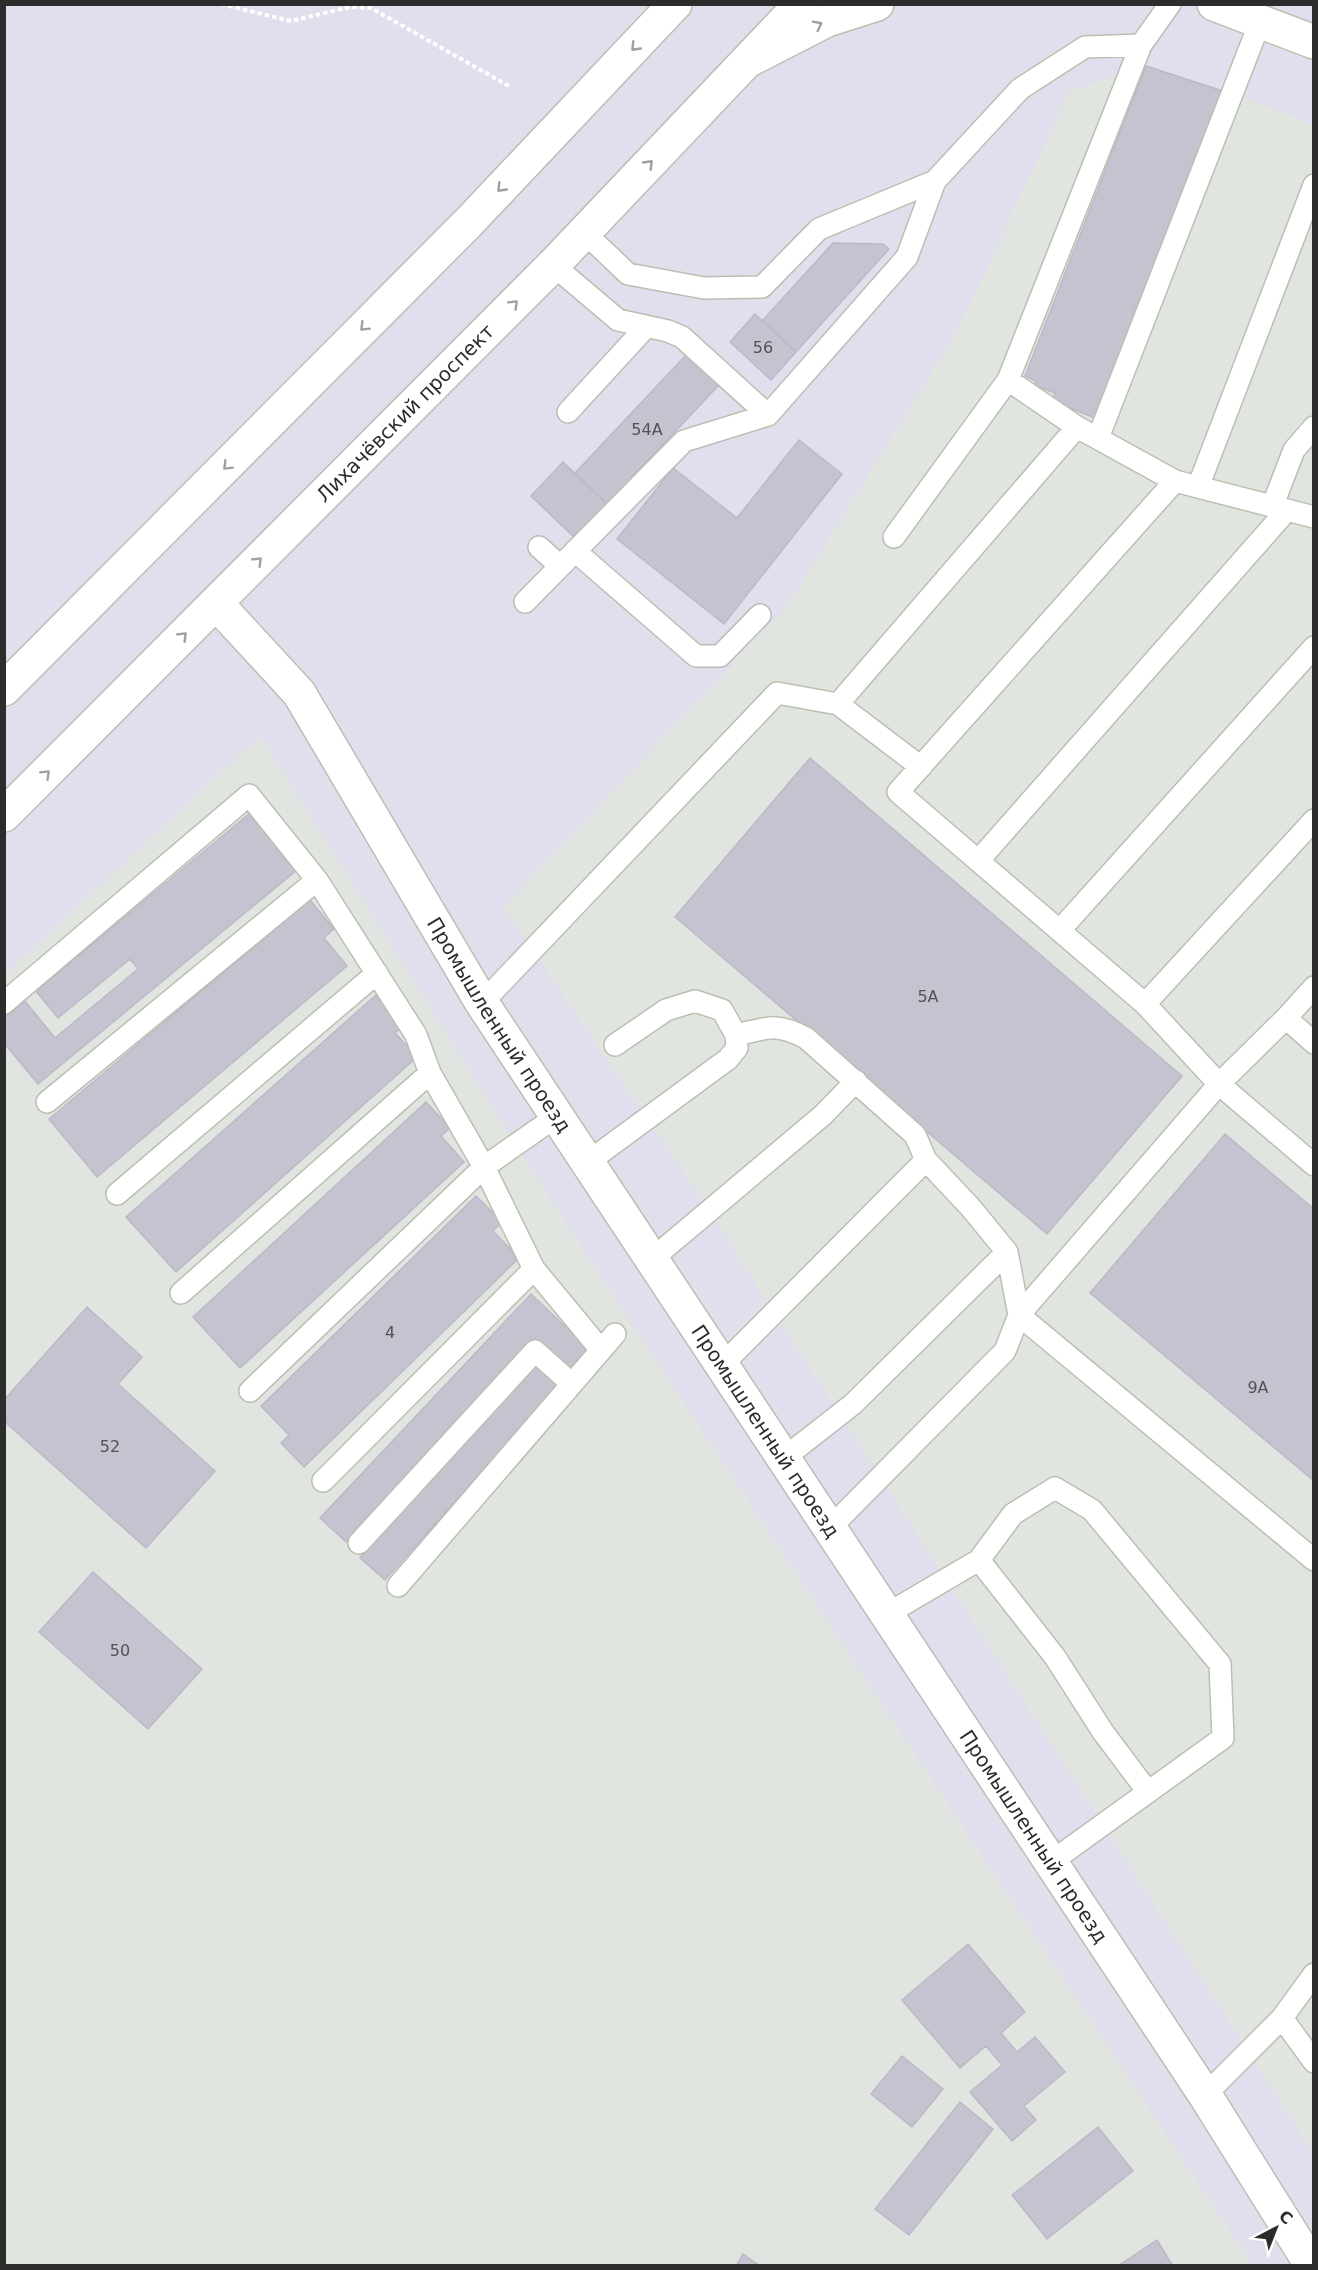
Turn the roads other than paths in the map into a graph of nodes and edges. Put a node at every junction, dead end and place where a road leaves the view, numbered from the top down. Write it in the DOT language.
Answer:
graph roads {
  1 [pos="675,4"];
  2 [pos="801,4"];
  3 [pos="877,4"];
  4 [pos="1170,4"];
  5 [pos="1214,4"];
  6 [pos="1260,22"];
  7 [pos="1314,42"];
  8 [pos="1141,45"];
  9 [pos="747,61"];
  10 [pos="935,181"];
  11 [pos="1314,185"];
  12 [pos="584,232"];
  13 [pos="553,265"];
  14 [pos="646,327"];
  15 [pos="1008,380"];
  16 [pos="568,412"];
  17 [pos="768,415"];
  18 [pos="1077,427"];
  19 [pos="1314,427"];
  20 [pos="1098,438"];
  21 [pos="1175,481"];
  22 [pos="1198,487"];
  23 [pos="1280,508"];
  24 [pos="1314,517"];
  25 [pos="894,537"];
  26 [pos="539,547"];
  27 [pos="575,551"];
  28 [pos="560,566"];
  29 [pos="525,602"];
  30 [pos="216,603"];
  31 [pos="760,615"];
  32 [pos="1314,647"];
  33 [pos="4,689"];
  34 [pos="838,704"];
  35 [pos="921,767"];
  36 [pos="4,815"];
  37 [pos="1314,820"];
  38 [pos="978,861"];
  39 [pos="317,880"];
  40 [pos="1060,930"];
  41 [pos="377,973"];
  42 [pos="1314,987"];
  43 [pos="4,1003"];
  44 [pos="482,1003"];
  45 [pos="1145,1004"];
  46 [pos="1286,1018"];
  47 [pos="736,1035"];
  48 [pos="1314,1043"];
  49 [pos="615,1045"];
  50 [pos="430,1073"];
  51 [pos="856,1081"];
  52 [pos="1220,1084"];
  53 [pos="47,1102"];
  54 [pos="557,1116"];
  55 [pos="926,1160"];
  56 [pos="588,1162"];
  57 [pos="1314,1165"];
  58 [pos="484,1167"];
  59 [pos="117,1194"];
  60 [pos="1006,1252"];
  61 [pos="652,1259"];
  62 [pos="534,1269"];
  63 [pos="181,1293"];
  64 [pos="1019,1315"];
  65 [pos="615,1334"];
  66 [pos="601,1350"];
  67 [pos="722,1365"];
  68 [pos="572,1384"];
  69 [pos="250,1391"];
  70 [pos="784,1458"];
  71 [pos="323,1481"];
  72 [pos="830,1528"];
  73 [pos="359,1543"];
  74 [pos="979,1560"];
  75 [pos="1314,1560"];
  76 [pos="398,1586"];
  77 [pos="887,1614"];
  78 [pos="1148,1792"];
  79 [pos="1052,1862"];
  80 [pos="1314,1974"];
  81 [pos="1282,2018"];
  82 [pos="1314,2062"];
  83 [pos="1206,2095"];
  84 [pos="1312,2265"];
  1 -- 33 [label="street, one-way"];
  2 -- 9 [label="street, Лихачёвский проспект"];
  9 -- 3 [label="street, one-way"];
  4 -- 8 [label="lane"];
  5 -- 6 [label="street"];
  6 -- 7 [label="street"];
  6 -- 20 [label="lane"];
  8 -- 10 [label="lane"];
  8 -- 15 [label="lane"];
  12 -- 9 [label="street, Лихачёвский проспект, one-way"];
  10 -- 12 [label="lane"];
  10 -- 17 [label="lane"];
  11 -- 22 [label="lane"];
  12 -- 13 [label="street, Лихачёвский проспект"];
  13 -- 14 [label="lane"];
  30 -- 13 [label="street, Лихачёвский проспект, one-way"];
  14 -- 16 [label="lane"];
  14 -- 17 [label="lane"];
  15 -- 18 [label="lane"];
  15 -- 25 [label="lane"];
  17 -- 27 [label="lane"];
  18 -- 20 [label="lane"];
  18 -- 34 [label="lane"];
  19 -- 23 [label="lane"];
  20 -- 21 [label="lane"];
  21 -- 22 [label="lane"];
  21 -- 35 [label="lane"];
  22 -- 23 [label="lane"];
  23 -- 24 [label="lane"];
  23 -- 38 [label="lane"];
  26 -- 28 [label="lane"];
  27 -- 28 [label="lane"];
  27 -- 31 [label="lane"];
  28 -- 29 [label="lane"];
  36 -- 30 [label="street, Лихачёвский проспект, one-way"];
  30 -- 44 [label="street, Промышленный проезд"];
  32 -- 40 [label="lane"];
  34 -- 35 [label="lane"];
  34 -- 44 [label="lane"];
  35 -- 38 [label="lane"];
  37 -- 45 [label="lane"];
  38 -- 40 [label="lane"];
  39 -- 41 [label="lane"];
  39 -- 43 [label="lane"];
  39 -- 53 [label="lane"];
  40 -- 45 [label="lane"];
  41 -- 50 [label="lane"];
  41 -- 59 [label="lane"];
  42 -- 46 [label="lane"];
  44 -- 54 [label="street, Промышленный проезд"];
  45 -- 52 [label="lane"];
  46 -- 48 [label="lane"];
  46 -- 52 [label="lane"];
  47 -- 49 [label="lane"];
  47 -- 51 [label="lane"];
  47 -- 56 [label="lane"];
  50 -- 58 [label="lane"];
  50 -- 63 [label="lane"];
  51 -- 55 [label="lane"];
  51 -- 61 [label="lane"];
  52 -- 57 [label="lane"];
  52 -- 64 [label="lane"];
  54 -- 56 [label="street, Промышленный проезд"];
  54 -- 58 [label="lane"];
  55 -- 60 [label="lane"];
  55 -- 67 [label="lane"];
  56 -- 61 [label="street, Промышленный проезд"];
  58 -- 62 [label="lane"];
  58 -- 69 [label="lane"];
  60 -- 64 [label="lane"];
  60 -- 70 [label="lane"];
  61 -- 67 [label="street, Промышленный проезд"];
  62 -- 66 [label="lane"];
  62 -- 71 [label="lane"];
  64 -- 72 [label="lane"];
  64 -- 75 [label="lane"];
  65 -- 66 [label="lane"];
  66 -- 68 [label="lane"];
  67 -- 70 [label="street, Промышленный проезд"];
  68 -- 73 [label="lane"];
  68 -- 76 [label="lane"];
  70 -- 72 [label="street, Промышленный проезд"];
  72 -- 77 [label="street, Промышленный проезд"];
  74 -- 77 [label="lane"];
  74 -- 78 [label="lane"];
  74 -- 78 [label="lane"];
  77 -- 79 [label="street, Промышленный проезд"];
  78 -- 79 [label="lane"];
  79 -- 83 [label="street, Промышленный проезд"];
  80 -- 81 [label="lane"];
  81 -- 82 [label="lane"];
  81 -- 83 [label="lane"];
  83 -- 84 [label="street, Промышленный проезд"];
}
